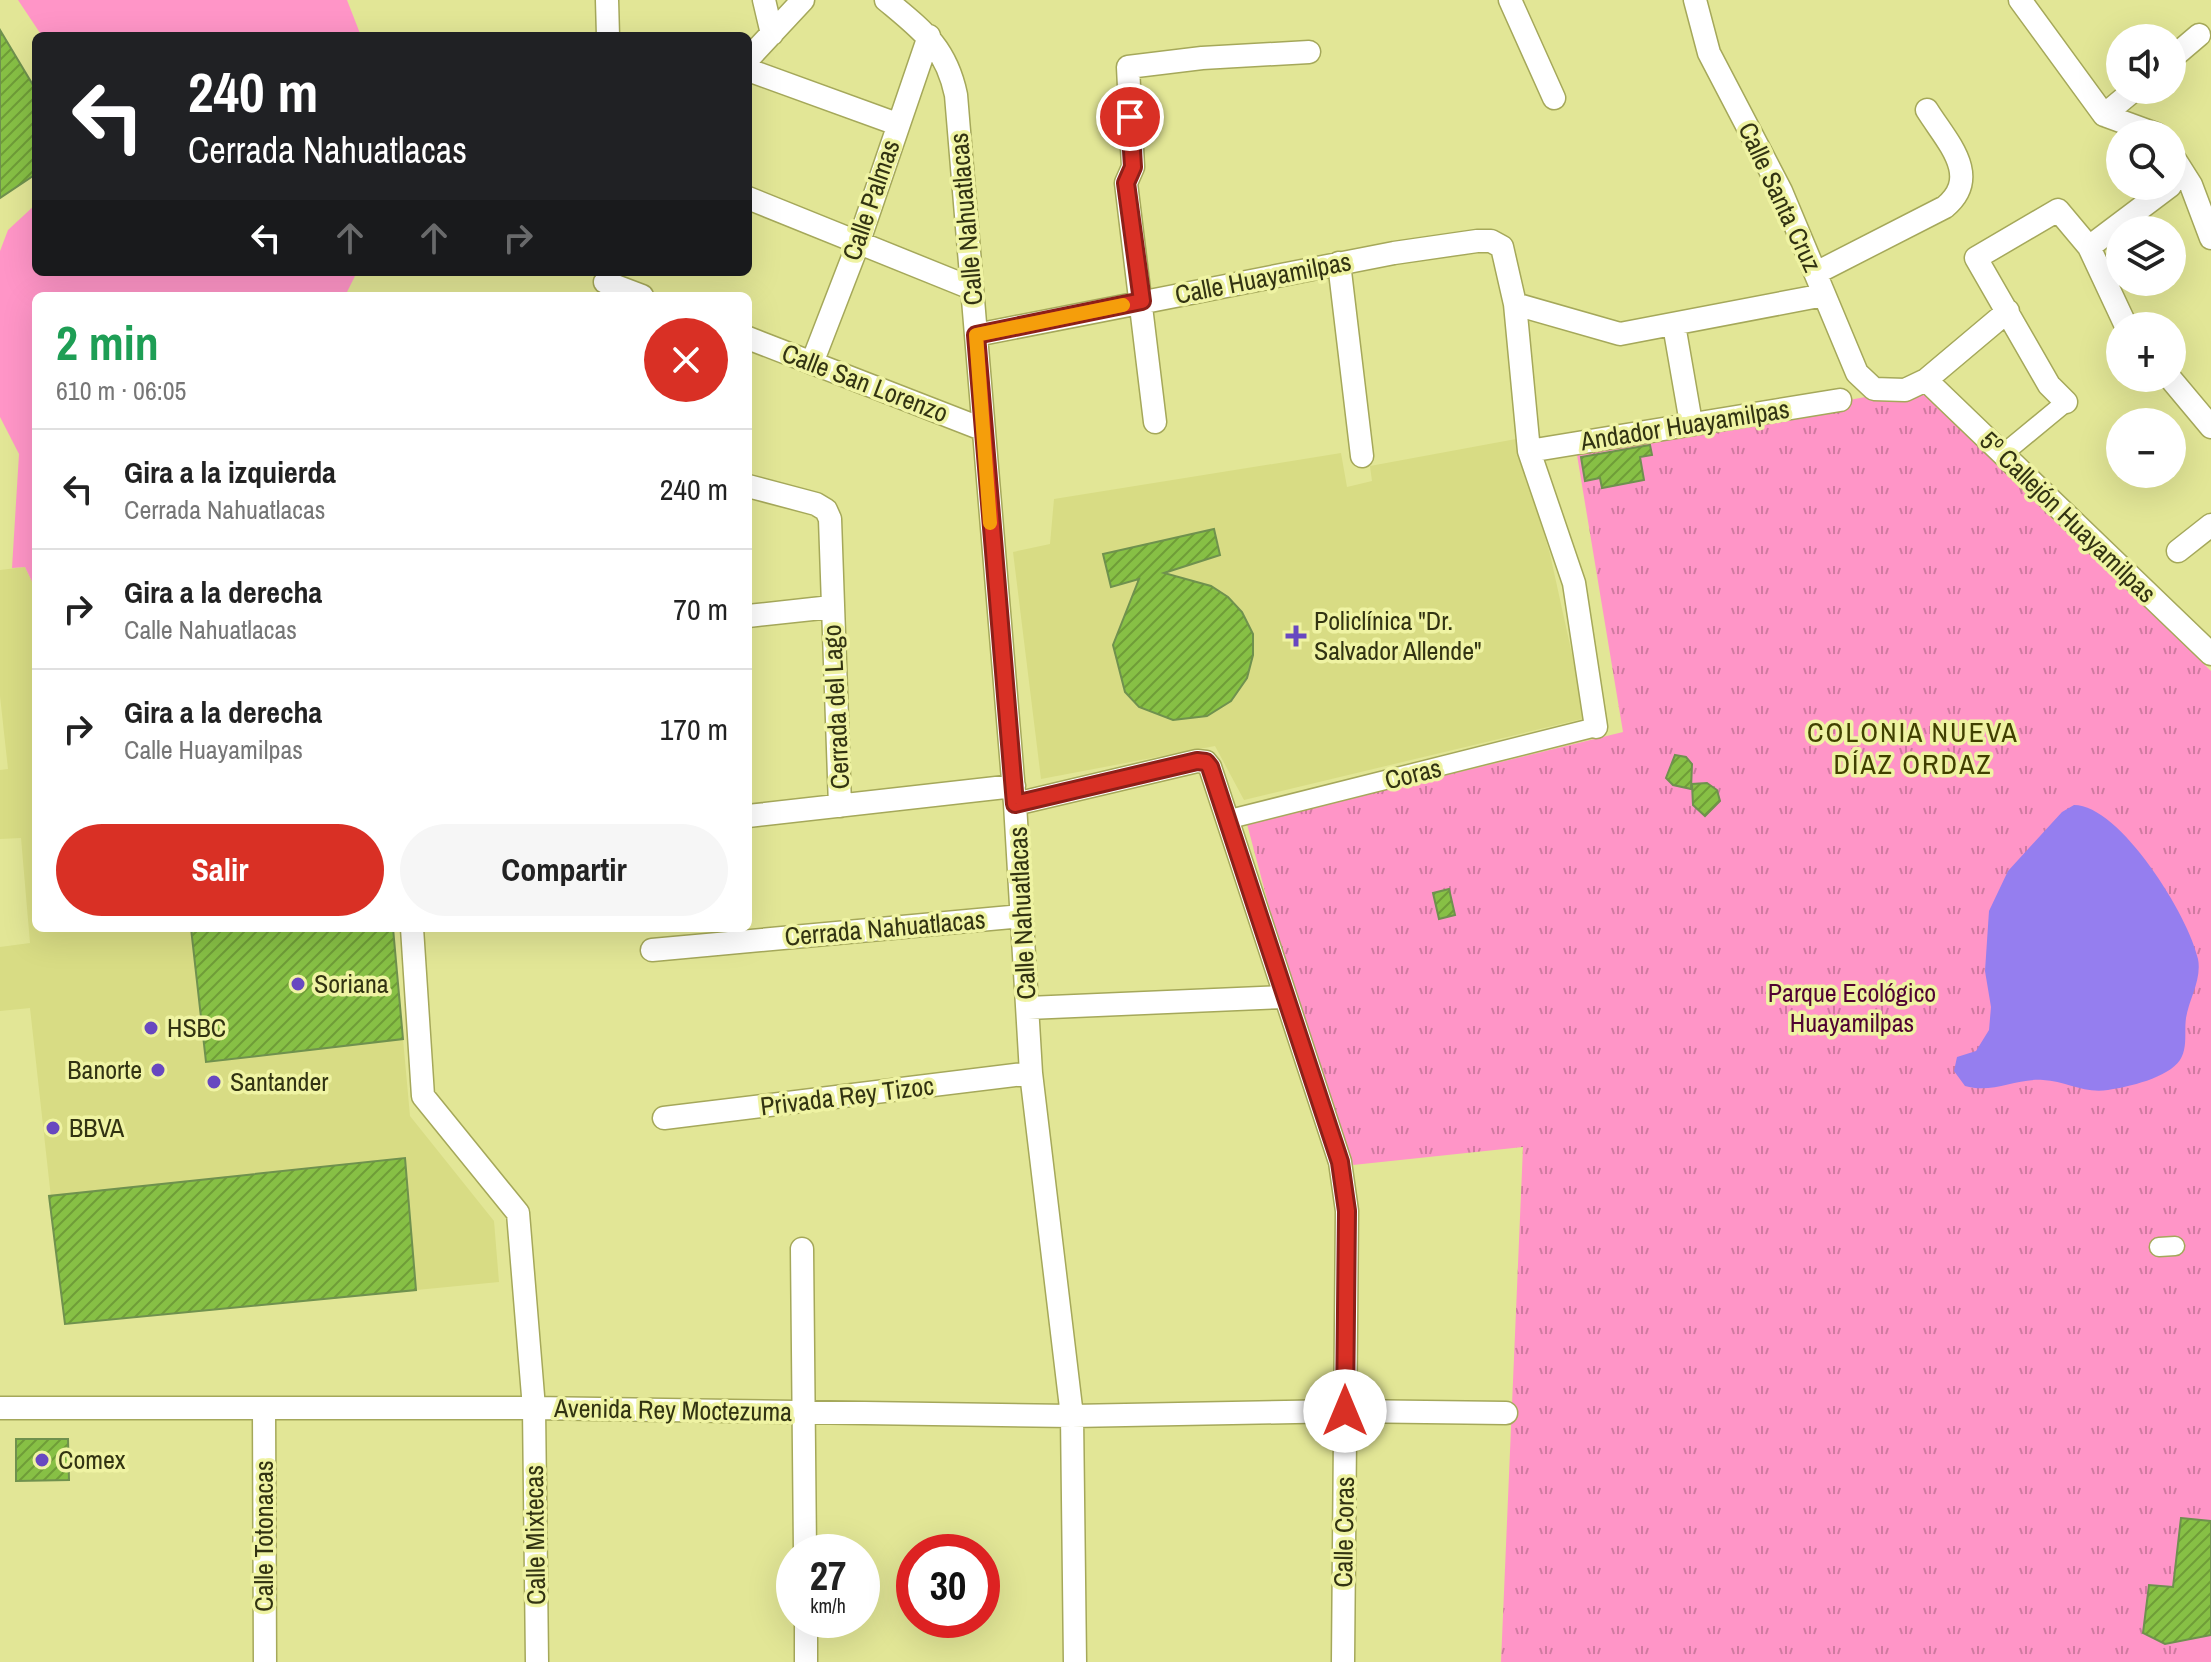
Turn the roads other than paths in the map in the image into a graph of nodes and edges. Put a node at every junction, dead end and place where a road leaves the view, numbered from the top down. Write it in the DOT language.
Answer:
graph roads {
  1 [pos="607,0"];
  2 [pos="764,0"];
  3 [pos="803,0"];
  4 [pos="886,0"];
  5 [pos="1510,0"];
  6 [pos="1695,0"];
  7 [pos="2020,0"];
  8 [pos="608,32"];
  9 [pos="772,34"];
  10 [pos="2199,35"];
  11 [pos="929,36"];
  12 [pos="2186,46"];
  13 [pos="1309,52"];
  14 [pos="752,55"];
  15 [pos="752,71"];
  16 [pos="1554,98"];
  17 [pos="2117,104"];
  18 [pos="1927,110"];
  19 [pos="2104,115"];
  20 [pos="2118,120"];
  21 [pos="897,124"];
  22 [pos="2211,174"];
  23 [pos="2186,181"];
  24 [pos="2186,195"];
  25 [pos="752,200"];
  26 [pos="2155,200"];
  27 [pos="2211,238"];
  28 [pos="858,244"];
  29 [pos="2089,247"];
  30 [pos="1339,263"];
  31 [pos="1816,273"];
  32 [pos="604,283"];
  33 [pos="971,288"];
  34 [pos="630,292"];
  35 [pos="1824,295"];
  36 [pos="1142,301"];
  37 [pos="1515,304"];
  38 [pos="2008,311"];
  39 [pos="2119,312"];
  40 [pos="1674,325"];
  41 [pos="976,335"];
  42 [pos="752,340"];
  43 [pos="812,363"];
  44 [pos="1926,380"];
  45 [pos="2182,392"];
  46 [pos="1859,396"];
  47 [pos="2066,402"];
  48 [pos="1155,422"];
  49 [pos="1691,423"];
  50 [pos="2211,427"];
  51 [pos="982,429"];
  52 [pos="1529,451"];
  53 [pos="2003,454"];
  54 [pos="1362,456"];
  55 [pos="752,487"];
  56 [pos="2211,525"];
  57 [pos="2178,551"];
  58 [pos="831,607"];
  59 [pos="752,616"];
  60 [pos="2211,654"];
  61 [pos="1596,727"];
  62 [pos="1014,795"];
  63 [pos="840,806"];
  64 [pos="752,816"];
  65 [pos="1230,819"];
  66 [pos="1022,916"];
  67 [pos="412,932"];
  68 [pos="652,950"];
  69 [pos="1284,997"];
  70 [pos="1028,1008"];
  71 [pos="1031,1073"];
  72 [pos="664,1118"];
  73 [pos="802,1249"];
  74 [pos="0,1408"];
  75 [pos="534,1408"];
  76 [pos="264,1409"];
  77 [pos="1345,1411"];
  78 [pos="804,1412"];
  79 [pos="1506,1413"];
  80 [pos="1072,1416"];
  81 [pos="805,1534"];
  82 [pos="806,1638"];
  83 [pos="265,1662"];
  84 [pos="537,1662"];
  85 [pos="806,1662"];
  86 [pos="1075,1662"];
  87 [pos="1343,1662"];
  1 -- 8 [label="street"];
  2 -- 9 [label="street"];
  3 -- 9 [label="street"];
  4 -- 11 [label="street, Calle Nahuatlacas"];
  5 -- 16 [label="street"];
  6 -- 31 [label="street, Calle Santa Cruz"];
  7 -- 19 [label="street"];
  9 -- 14 [label="street"];
  10 -- 12 [label="street"];
  11 -- 21 [label="street, Calle Palmas"];
  11 -- 33 [label="street, Calle Nahuatlacas"];
  13 -- 36 [label="street"];
  15 -- 21 [label="street"];
  17 -- 19 [label="street"];
  18 -- 31 [label="street"];
  19 -- 20 [label="street"];
  21 -- 28 [label="street, Calle Palmas"];
  22 -- 23 [label="street"];
  24 -- 27 [label="street"];
  25 -- 28 [label="street"];
  26 -- 29 [label="street"];
  28 -- 33 [label="street"];
  28 -- 43 [label="street, Calle Palmas"];
  29 -- 38 [label="street"];
  29 -- 39 [label="street"];
  30 -- 36 [label="street, Calle Huayamilpas"];
  30 -- 37 [label="street, Calle Huayamilpas"];
  30 -- 54 [label="street"];
  31 -- 35 [label="street, Calle Santa Cruz"];
  32 -- 34 [label="street"];
  33 -- 41 [label="street, Calle Nahuatlacas"];
  35 -- 40 [label="street"];
  35 -- 46 [label="street, Calle Santa Cruz"];
  36 -- 41 [label="street, Calle Huayamilpas"];
  36 -- 48 [label="street"];
  37 -- 40 [label="street"];
  37 -- 52 [label="street"];
  38 -- 44 [label="street"];
  38 -- 47 [label="street"];
  40 -- 49 [label="street"];
  41 -- 51 [label="street, Calle Nahuatlacas"];
  42 -- 43 [label="street, Calle San Lorenzo"];
  43 -- 51 [label="street, Calle San Lorenzo"];
  44 -- 46 [label="street, Andador Huayamilpas"];
  44 -- 53 [label="street, 5º Callejón Huayamilpas"];
  45 -- 50 [label="street"];
  46 -- 49 [label="street, Andador Huayamilpas"];
  47 -- 53 [label="street"];
  49 -- 52 [label="street, Andador Huayamilpas"];
  51 -- 62 [label="street, Calle Nahuatlacas"];
  52 -- 61 [label="street"];
  53 -- 60 [label="street, 5º Callejón Huayamilpas"];
  55 -- 58 [label="street, Cerrada del Lago"];
  56 -- 57 [label="street"];
  58 -- 59 [label="street, Cerrada del Lago"];
  58 -- 63 [label="street, Cerrada del Lago"];
  61 -- 65 [label="street, Coras"];
  62 -- 63 [label="street"];
  62 -- 65 [label="street, Calle Coras"];
  62 -- 66 [label="street, Calle Nahuatlacas"];
  63 -- 64 [label="street"];
  65 -- 69 [label="street, Calle Coras"];
  66 -- 68 [label="street, Cerrada Nahuatlacas"];
  66 -- 70 [label="street, Calle Nahuatlacas"];
  67 -- 75 [label="street, Calle Mixtecas"];
  69 -- 70 [label="street"];
  69 -- 77 [label="street, Calle Coras"];
  70 -- 71 [label="street, Calle Nahuatlacas"];
  71 -- 72 [label="street, Privada Rey Tizoc"];
  71 -- 80 [label="street, Calle Nahuatlacas"];
  73 -- 78 [label="street"];
  74 -- 76 [label="street, Avenida Rey Moctezuma"];
  75 -- 76 [label="street, Avenida Rey Moctezuma"];
  75 -- 78 [label="street, Avenida Rey Moctezuma"];
  75 -- 84 [label="street, Calle Mixtecas"];
  76 -- 83 [label="street, Calle Totonacas"];
  77 -- 79 [label="street, Avenida Rey Moctezuma"];
  77 -- 80 [label="street, Avenida Rey Moctezuma"];
  77 -- 87 [label="street, Calle Coras"];
  78 -- 80 [label="street, Avenida Rey Moctezuma"];
  78 -- 81 [label="street"];
  80 -- 86 [label="street, Calle Nahuatlacas"];
  82 -- 85 [label="street"];
}
